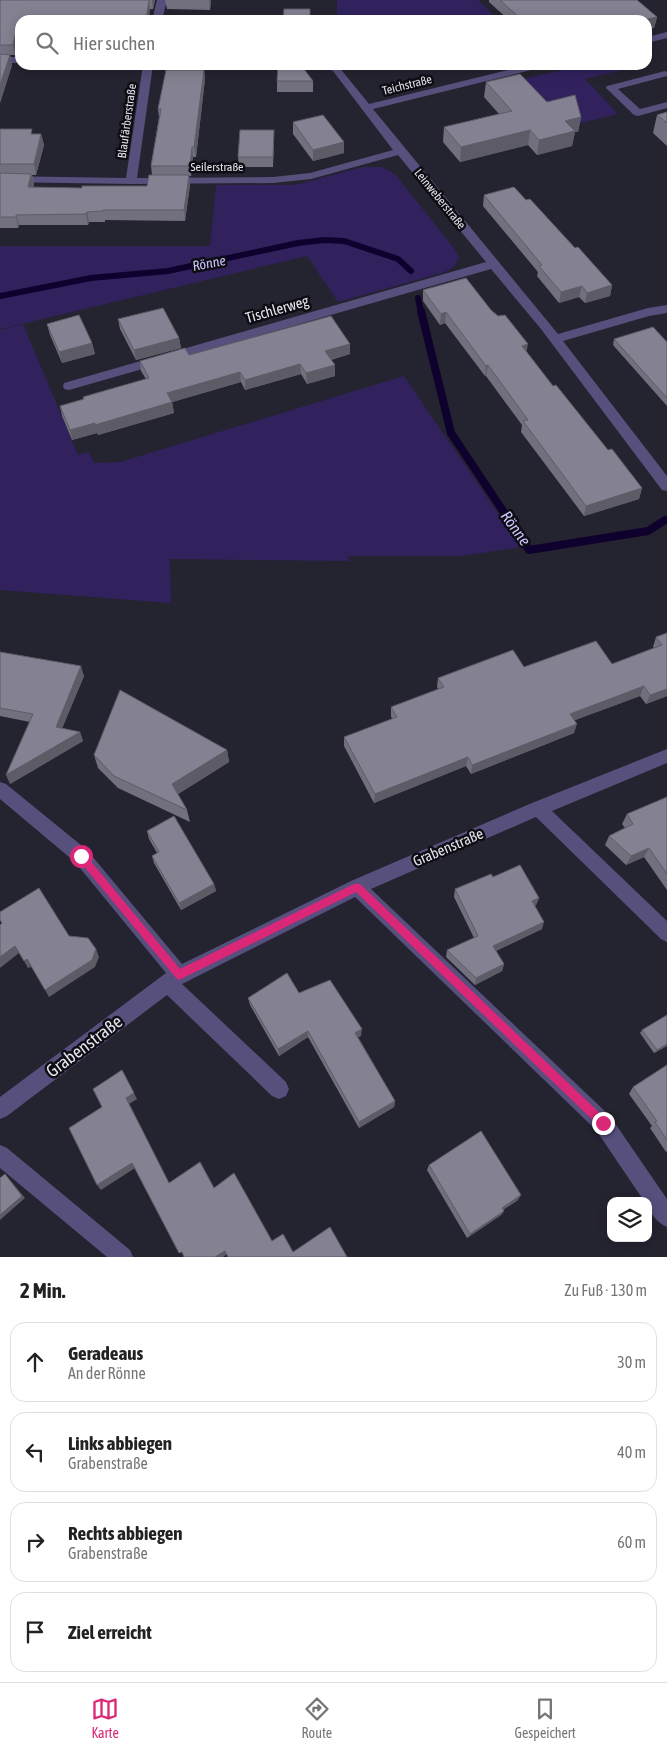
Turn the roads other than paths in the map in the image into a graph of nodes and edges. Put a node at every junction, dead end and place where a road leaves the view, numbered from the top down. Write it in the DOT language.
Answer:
graph roads {
  1 [pos="162,0"];
  2 [pos="158,15"];
  3 [pos="667,35"];
  4 [pos="652,39"];
  5 [pos="0,60"];
  6 [pos="15,60"];
  7 [pos="147,70"];
  8 [pos="337,70"];
  9 [pos="520,70"];
  10 [pos="665,74"];
  11 [pos="667,105"];
  12 [pos="366,108"];
  13 [pos="400,151"];
  14 [pos="0,179"];
  15 [pos="131,181"];
  16 [pos="494,264"];
  17 [pos="667,309"];
  18 [pos="555,339"];
  19 [pos="69,386"];
  20 [pos="667,486"];
  21 [pos="667,756"];
  22 [pos="0,789"];
  23 [pos="538,808"];
  24 [pos="357,887"];
  25 [pos="667,933"];
  26 [pos="173,979"];
  27 [pos="279,1089"];
  28 [pos="0,1109"];
  29 [pos="0,1155"];
  30 [pos="667,1217"];
  31 [pos="123,1257"];
  1 -- 2 [label="street"];
  3 -- 4 [label="street"];
  5 -- 6 [label="street"];
  7 -- 15 [label="street, Blaufärberstraße"];
  8 -- 12 [label="street, Leinweberstraße"];
  9 -- 12 [label="street, Teichstraße"];
  10 -- 11 [label="street"];
  12 -- 13 [label="street, Leinweberstraße"];
  13 -- 15 [label="street, Seilerstraße"];
  13 -- 16 [label="street, Leinweberstraße"];
  14 -- 15 [label="street, Seilerstraße"];
  16 -- 18 [label="street, Leinweberstraße"];
  16 -- 19 [label="street, Tischlerweg"];
  17 -- 18 [label="street"];
  18 -- 20 [label="street, Leinweberstraße"];
  21 -- 23 [label="street, Grabenstraße"];
  22 -- 26 [label="street"];
  23 -- 24 [label="street, Grabenstraße"];
  23 -- 25 [label="street"];
  24 -- 26 [label="street, Grabenstraße"];
  24 -- 30 [label="street"];
  26 -- 27 [label="street"];
  26 -- 28 [label="street, Grabenstraße"];
  29 -- 31 [label="street"];
}
